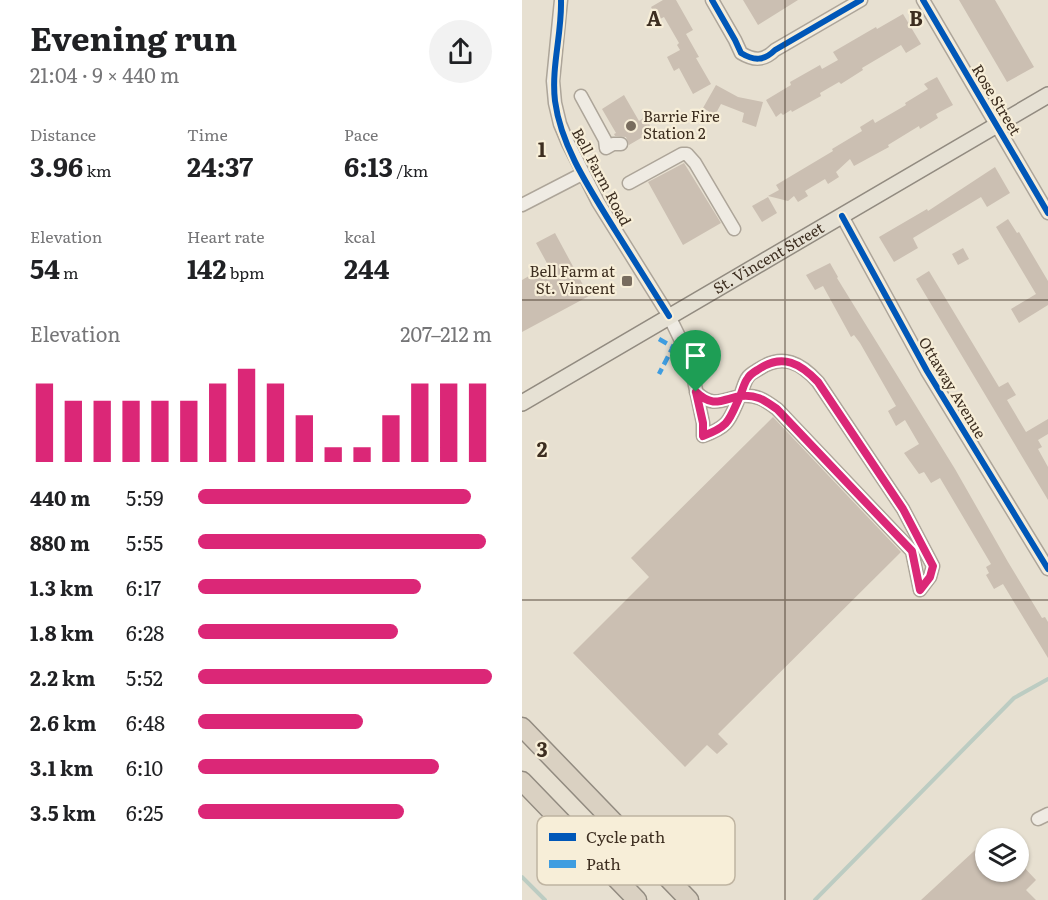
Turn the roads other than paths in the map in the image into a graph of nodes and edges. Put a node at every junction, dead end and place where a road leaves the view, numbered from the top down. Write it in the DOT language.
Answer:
graph roads {
  1 [pos="561,0"];
  2 [pos="712,0"];
  3 [pos="861,0"];
  4 [pos="923,0"];
  5 [pos="1048,95"];
  6 [pos="581,96"];
  7 [pos="997,125"];
  8 [pos="617,142"];
  9 [pos="582,174"];
  10 [pos="629,183"];
  11 [pos="522,205"];
  12 [pos="1048,213"];
  13 [pos="842,216"];
  14 [pos="734,230"];
  15 [pos="669,316"];
  16 [pos="696,392"];
  17 [pos="740,396"];
  18 [pos="522,403"];
  19 [pos="1048,569"];
  20 [pos="522,727"];
  21 [pos="522,781"];
  22 [pos="556,816"];
  23 [pos="608,816"];
  24 [pos="623,885"];
  25 [pos="675,885"];
  26 [pos="637,900"];
  27 [pos="689,900"];
  1 -- 9 [label="street, Bell Farm Road"];
  2 -- 3 [label="street"];
  4 -- 7 [label="street, Rose Street"];
  5 -- 7 [label="main road, St. Vincent Street"];
  6 -- 8 [label="street"];
  7 -- 12 [label="street, Rose Street"];
  7 -- 13 [label="main road, St. Vincent Street"];
  9 -- 11 [label="street"];
  9 -- 15 [label="street, Bell Farm Road"];
  10 -- 14 [label="street"];
  13 -- 15 [label="main road, St. Vincent Street"];
  13 -- 19 [label="street, Ottaway Avenue"];
  15 -- 16 [label="street, Bell Farm Road"];
  15 -- 18 [label="main road, St. Vincent Street"];
  16 -- 17 [label="street"];
  16 -- 17 [label="street, Bell Farm Road"];
  17 -- 17 [label="street"];
  20 -- 23 [label="highway"];
  21 -- 22 [label="highway"];
  24 -- 26 [label="highway"];
  25 -- 27 [label="highway"];
}
